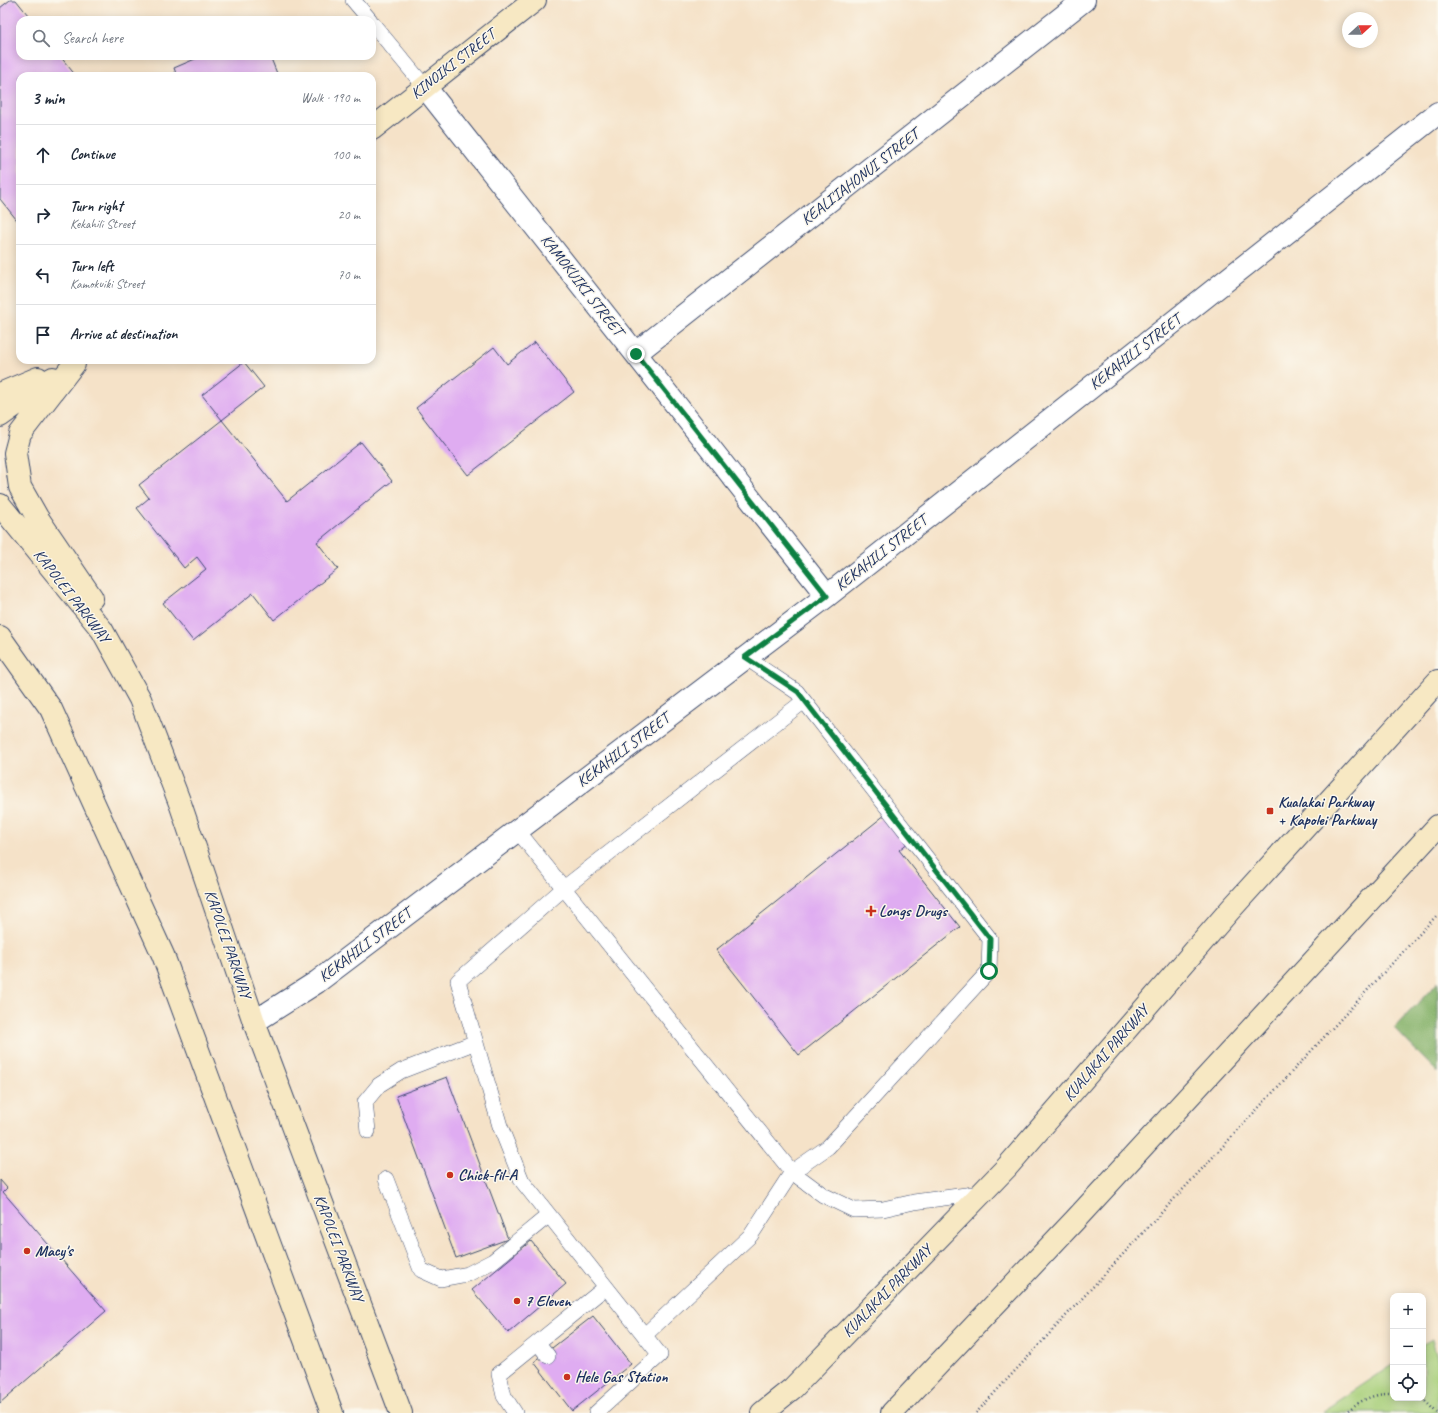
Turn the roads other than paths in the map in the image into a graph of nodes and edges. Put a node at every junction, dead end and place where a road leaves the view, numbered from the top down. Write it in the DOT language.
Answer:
graph roads {
  1 [pos="353,0"];
  2 [pos="535,0"];
  3 [pos="1084,0"];
  4 [pos="367,16"];
  5 [pos="376,28"];
  6 [pos="425,86"];
  7 [pos="1438,113"];
  8 [pos="376,125"];
  9 [pos="636,354"];
  10 [pos="71,364"];
  11 [pos="73,364"];
  12 [pos="74,364"];
  13 [pos="0,394"];
  14 [pos="0,416"];
  15 [pos="0,505"];
  16 [pos="827,596"];
  17 [pos="0,637"];
  18 [pos="0,653"];
  19 [pos="745,657"];
  20 [pos="19,663"];
  21 [pos="1438,681"];
  22 [pos="140,699"];
  23 [pos="804,701"];
  24 [pos="1438,826"];
  25 [pos="517,830"];
  26 [pos="564,888"];
  27 [pos="254,1022"];
  28 [pos="476,1042"];
  29 [pos="368,1131"];
  30 [pos="792,1172"];
  31 [pos="386,1179"];
  32 [pos="981,1194"];
  33 [pos="549,1215"];
  34 [pos="606,1287"];
  35 [pos="645,1335"];
  36 [pos="538,1343"];
  37 [pos="548,1356"];
  38 [pos="591,1410"];
  39 [pos="332,1413"];
  40 [pos="401,1413"];
  41 [pos="515,1413"];
  42 [pos="762,1413"];
  43 [pos="892,1413"];
  1 -- 4 [label="lane"];
  2 -- 6 [label="main road, KINOIKI STREET"];
  3 -- 9 [label="street, KEALI'IAHONUI STREET"];
  5 -- 6 [label="lane"];
  6 -- 8 [label="main road, KINOIKI STREET"];
  6 -- 9 [label="street, KAMOKUIKI STREET"];
  7 -- 16 [label="street, KEKAHILI STREET"];
  9 -- 16 [label="street, KAMOKUIKI STREET"];
  10 -- 13 [label="main road"];
  11 -- 14 [label="main road"];
  12 -- 22 [label="main road"];
  15 -- 22 [label="main road, KAPOLEI PARKWAY"];
  16 -- 19 [label="street, KEKAHILI STREET"];
  17 -- 20 [label="main road"];
  18 -- 20 [label="main road"];
  19 -- 23 [label="lane"];
  19 -- 25 [label="street, KEKAHILI STREET"];
  20 -- 39 [label="main road"];
  21 -- 32 [label="main road, KUALAKAI PARKWAY"];
  22 -- 27 [label="main road, KAPOLEI PARKWAY"];
  23 -- 26 [label="lane"];
  23 -- 30 [label="lane"];
  24 -- 43 [label="main road"];
  25 -- 26 [label="lane"];
  25 -- 27 [label="street, KEKAHILI STREET"];
  26 -- 28 [label="lane"];
  26 -- 30 [label="lane"];
  27 -- 40 [label="main road, KAPOLEI PARKWAY"];
  28 -- 29 [label="lane"];
  28 -- 33 [label="lane"];
  30 -- 32 [label="lane"];
  30 -- 35 [label="lane"];
  31 -- 33 [label="lane"];
  32 -- 42 [label="main road, KUALAKAI PARKWAY"];
  33 -- 34 [label="lane"];
  34 -- 35 [label="lane"];
  34 -- 36 [label="lane"];
  35 -- 38 [label="lane"];
  36 -- 37 [label="lane"];
  36 -- 41 [label="lane"];
}
